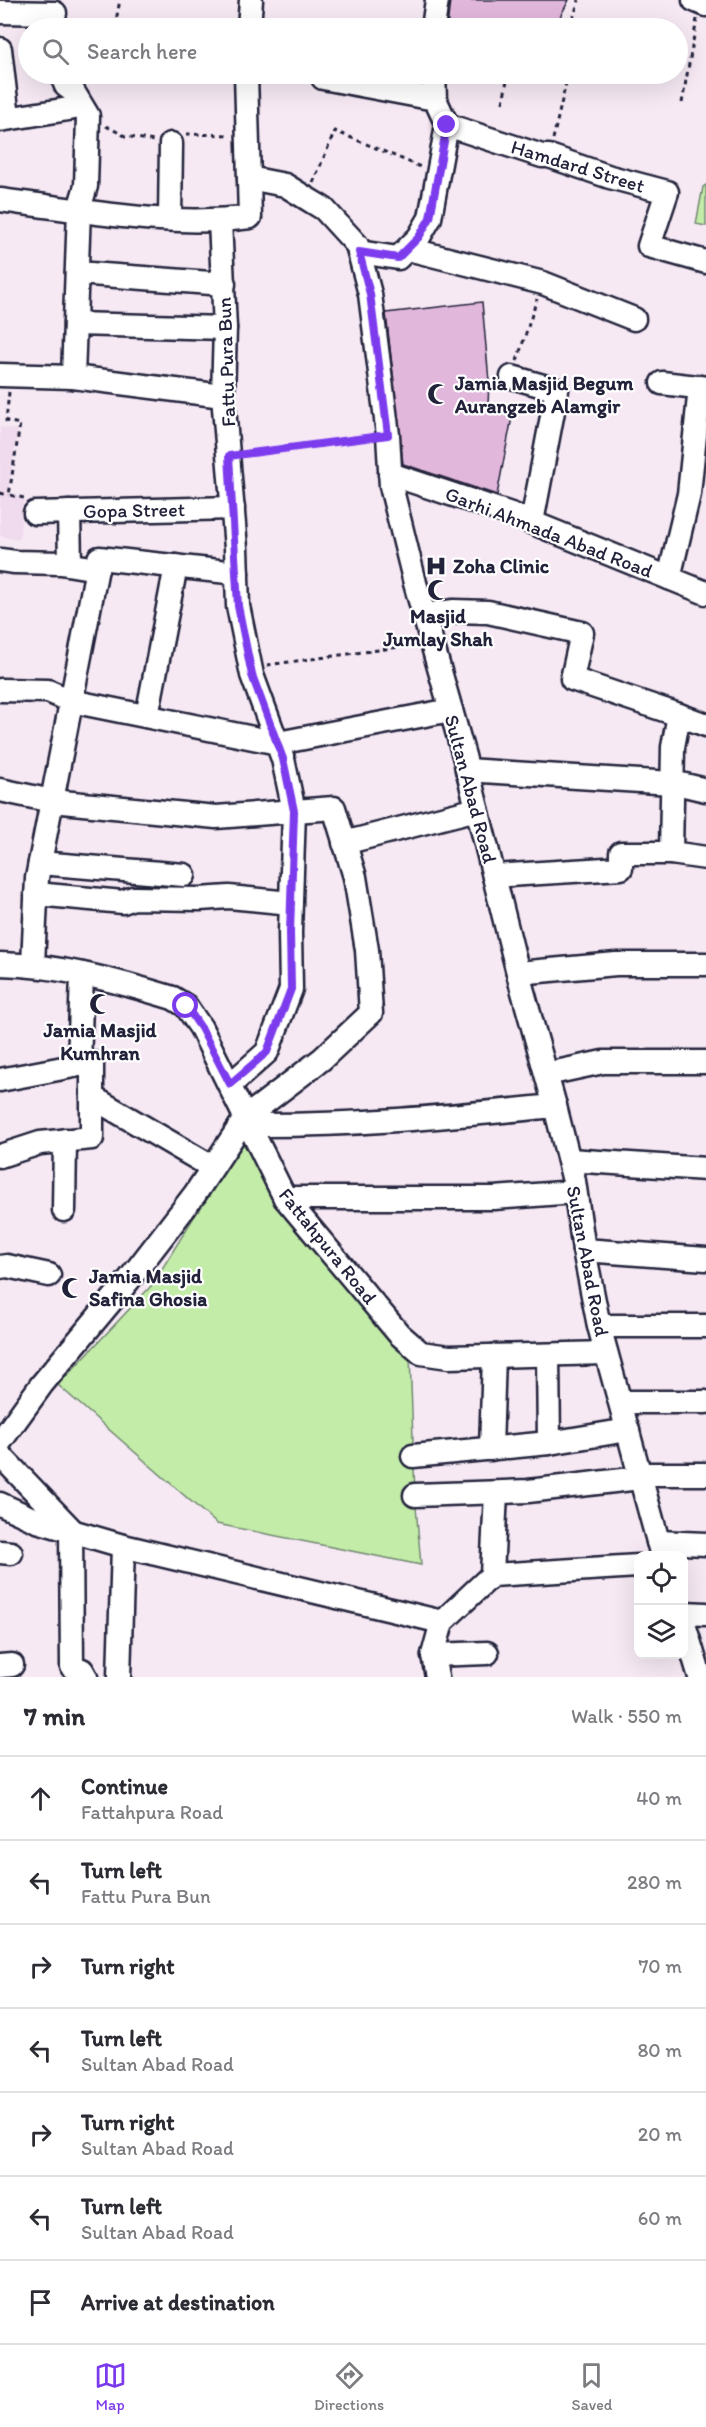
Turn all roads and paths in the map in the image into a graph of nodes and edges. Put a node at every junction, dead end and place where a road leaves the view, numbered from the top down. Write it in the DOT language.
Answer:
graph roads {
  1 [pos="120,0"];
  2 [pos="251,0"];
  3 [pos="436,0"];
  4 [pos="579,0"];
  5 [pos="700,3"];
  6 [pos="0,12"];
  7 [pos="58,14"];
  8 [pos="117,18"];
  9 [pos="250,18"];
  10 [pos="434,18"];
  11 [pos="573,18"];
  12 [pos="0,49"];
  13 [pos="688,70"];
  14 [pos="65,84"];
  15 [pos="246,84"];
  16 [pos="355,84"];
  17 [pos="434,84"];
  18 [pos="506,84"];
  19 [pos="566,84"];
  20 [pos="685,84"];
  21 [pos="435,99"];
  22 [pos="503,103"];
  23 [pos="682,103"];
  24 [pos="81,107"];
  25 [pos="4,119"];
  26 [pos="447,125"];
  27 [pos="171,144"];
  28 [pos="549,156"];
  29 [pos="438,174"];
  30 [pos="249,177"];
  31 [pos="306,198"];
  32 [pos="0,200"];
  33 [pos="79,209"];
  34 [pos="170,219"];
  35 [pos="220,221"];
  36 [pos="408,249"];
  37 [pos="359,252"];
  38 [pos="706,262"];
  39 [pos="77,273"];
  40 [pos="543,283"];
  41 [pos="224,284"];
  42 [pos="634,319"];
  43 [pos="75,324"];
  44 [pos="225,328"];
  45 [pos="5,375"];
  46 [pos="73,377"];
  47 [pos="512,377"];
  48 [pos="662,383"];
  49 [pos="703,388"];
  50 [pos="223,396"];
  51 [pos="388,435"];
  52 [pos="229,456"];
  53 [pos="390,474"];
  54 [pos="0,493"];
  55 [pos="9,495"];
  56 [pos="233,508"];
  57 [pos="69,512"];
  58 [pos="35,513"];
  59 [pos="532,522"];
  60 [pos="0,560"];
  61 [pos="70,564"];
  62 [pos="176,566"];
  63 [pos="97,569"];
  64 [pos="237,573"];
  65 [pos="669,578"];
  66 [pos="706,593"];
  67 [pos="424,615"];
  68 [pos="431,642"];
  69 [pos="251,667"];
  70 [pos="0,690"];
  71 [pos="71,701"];
  72 [pos="451,710"];
  73 [pos="147,716"];
  74 [pos="680,716"];
  75 [pos="706,725"];
  76 [pos="278,743"];
  77 [pos="467,770"];
  78 [pos="672,783"];
  79 [pos="0,790"];
  80 [pos="706,790"];
  81 [pos="52,801"];
  82 [pos="477,809"];
  83 [pos="294,811"];
  84 [pos="344,843"];
  85 [pos="671,853"];
  86 [pos="706,858"];
  87 [pos="40,863"];
  88 [pos="184,875"];
  89 [pos="494,876"];
  90 [pos="36,894"];
  91 [pos="291,903"];
  92 [pos="0,964"];
  93 [pos="33,964"];
  94 [pos="706,964"];
  95 [pos="518,973"];
  96 [pos="82,974"];
  97 [pos="706,1062"];
  98 [pos="79,1065"];
  99 [pos="547,1074"];
  100 [pos="0,1080"];
  101 [pos="230,1084"];
  102 [pos="92,1097"];
  103 [pos="555,1106"];
  104 [pos="247,1121"];
  105 [pos="65,1140"];
  106 [pos="0,1156"];
  107 [pos="568,1160"];
  108 [pos="212,1167"];
  109 [pos="706,1169"];
  110 [pos="575,1192"];
  111 [pos="285,1198"];
  112 [pos="64,1210"];
  113 [pos="584,1250"];
  114 [pos="706,1259"];
  115 [pos="0,1267"];
  116 [pos="49,1275"];
  117 [pos="599,1326"];
  118 [pos="706,1326"];
  119 [pos="606,1353"];
  120 [pos="548,1355"];
  121 [pos="494,1356"];
  122 [pos="621,1402"];
  123 [pos="706,1402"];
  124 [pos="628,1430"];
  125 [pos="0,1442"];
  126 [pos="549,1443"];
  127 [pos="491,1449"];
  128 [pos="0,1455"];
  129 [pos="413,1456"];
  130 [pos="706,1474"];
  131 [pos="640,1476"];
  132 [pos="496,1492"];
  133 [pos="415,1495"];
  134 [pos="0,1504"];
  135 [pos="71,1529"];
  136 [pos="706,1544"];
  137 [pos="123,1545"];
  138 [pos="660,1549"];
  139 [pos="634,1566"];
  140 [pos="492,1575"];
  141 [pos="688,1614"];
  142 [pos="706,1614"];
  143 [pos="442,1623"];
  144 [pos="688,1637"];
  145 [pos="487,1653"];
  146 [pos="435,1666"];
  147 [pos="86,1677"];
  148 [pos="119,1677"];
  149 [pos="700,1677"];
  1 -- 8 [label="path"];
  2 -- 9 [label="street"];
  3 -- 10 [label="street"];
  4 -- 11 [label="path"];
  5 -- 13 [label="path"];
  6 -- 7 [label="street"];
  12 -- 25 [label="street"];
  14 -- 24 [label="street"];
  15 -- 30 [label="street"];
  16 -- 21 [label="street"];
  17 -- 21 [label="street"];
  18 -- 22 [label="path"];
  19 -- 28 [label="path"];
  20 -- 23 [label="path"];
  21 -- 26 [label="street"];
  24 -- 25 [label="street"];
  24 -- 33 [label="street"];
  26 -- 28 [label="street, Hamdard Street"];
  26 -- 29 [label="street"];
  27 -- 34 [label="street"];
  28 -- 38 [label="street, Hamdard Street"];
  29 -- 31 [label="path"];
  29 -- 36 [label="street"];
  30 -- 31 [label="street"];
  30 -- 35 [label="street"];
  31 -- 37 [label="street"];
  32 -- 33 [label="street"];
  33 -- 34 [label="street"];
  33 -- 39 [label="street"];
  34 -- 35 [label="street"];
  35 -- 41 [label="street, Fattu Pura Bun"];
  36 -- 37 [label="street"];
  36 -- 40 [label="street"];
  37 -- 51 [label="street, Sultan Abad Road"];
  39 -- 41 [label="street"];
  39 -- 43 [label="street"];
  40 -- 42 [label="street"];
  40 -- 47 [label="path"];
  41 -- 44 [label="street, Fattu Pura Bun"];
  43 -- 44 [label="street"];
  43 -- 46 [label="street"];
  44 -- 50 [label="street, Fattu Pura Bun"];
  45 -- 46 [label="street"];
  45 -- 55 [label="path"];
  46 -- 50 [label="street"];
  47 -- 59 [label="street"];
  48 -- 49 [label="street"];
  49 -- 65 [label="street"];
  50 -- 52 [label="street, Fattu Pura Bun"];
  51 -- 52 [label="path"];
  51 -- 53 [label="street, Sultan Abad Road"];
  52 -- 56 [label="street, Fattu Pura Bun"];
  53 -- 59 [label="street, Garhi Ahmada Abad Road"];
  53 -- 67 [label="street, Sultan Abad Road"];
  54 -- 55 [label="path"];
  55 -- 58 [label="path"];
  56 -- 57 [label="street, Gopa Street"];
  56 -- 64 [label="street, Fattu Pura Bun"];
  57 -- 58 [label="street, Gopa Street"];
  57 -- 61 [label="street"];
  59 -- 65 [label="street, Garhi Ahmada Abad Road"];
  60 -- 61 [label="street"];
  61 -- 63 [label="street"];
  62 -- 63 [label="street"];
  62 -- 64 [label="street"];
  62 -- 73 [label="street"];
  63 -- 71 [label="street"];
  64 -- 69 [label="street, Fattu Pura Bun"];
  65 -- 66 [label="street, Garhi Ahmada Abad Road"];
  67 -- 68 [label="street, Sultan Abad Road"];
  67 -- 74 [label="street"];
  68 -- 69 [label="path"];
  68 -- 72 [label="street, Sultan Abad Road"];
  69 -- 76 [label="street, Fattu Pura Bun"];
  70 -- 71 [label="street"];
  71 -- 73 [label="street"];
  71 -- 81 [label="street"];
  72 -- 76 [label="street"];
  72 -- 77 [label="street, Sultan Abad Road"];
  73 -- 76 [label="street"];
  74 -- 75 [label="street"];
  74 -- 78 [label="street"];
  76 -- 83 [label="street, Fattu Pura Bun"];
  77 -- 78 [label="street"];
  77 -- 82 [label="street, Sultan Abad Road"];
  78 -- 80 [label="street"];
  78 -- 85 [label="street"];
  79 -- 81 [label="street"];
  81 -- 83 [label="street"];
  81 -- 87 [label="street"];
  82 -- 84 [label="street"];
  82 -- 89 [label="street, Sultan Abad Road"];
  83 -- 84 [label="street"];
  83 -- 91 [label="street, Fattu Pura Bun"];
  84 -- 104 [label="street"];
  85 -- 86 [label="street"];
  85 -- 89 [label="street"];
  87 -- 88 [label="street"];
  87 -- 90 [label="street"];
  89 -- 95 [label="street, Sultan Abad Road"];
  90 -- 91 [label="street"];
  90 -- 93 [label="street"];
  91 -- 101 [label="street, Fattu Pura Bun"];
  92 -- 93 [label="street, Fattahpura Road"];
  93 -- 96 [label="street, Fattahpura Road"];
  94 -- 95 [label="street"];
  95 -- 99 [label="street, Sultan Abad Road"];
  96 -- 98 [label="street"];
  96 -- 101 [label="street, Fattahpura Road"];
  97 -- 99 [label="street"];
  98 -- 100 [label="street"];
  98 -- 102 [label="street"];
  99 -- 103 [label="street, Sultan Abad Road"];
  101 -- 104 [label="street, Fattahpura Road"];
  102 -- 105 [label="street"];
  102 -- 108 [label="street"];
  103 -- 104 [label="street"];
  103 -- 107 [label="street, Sultan Abad Road"];
  104 -- 108 [label="street"];
  104 -- 111 [label="street, Fattahpura Road"];
  105 -- 106 [label="street"];
  105 -- 112 [label="street"];
  107 -- 109 [label="street"];
  107 -- 110 [label="street, Sultan Abad Road"];
  108 -- 125 [label="street"];
  110 -- 111 [label="street"];
  110 -- 113 [label="street, Sultan Abad Road"];
  111 -- 121 [label="street, Fattahpura Road"];
  113 -- 114 [label="street"];
  113 -- 117 [label="street, Sultan Abad Road"];
  115 -- 116 [label="street"];
  117 -- 118 [label="street"];
  117 -- 119 [label="street, Sultan Abad Road"];
  119 -- 120 [label="street, Fattahpura Road"];
  119 -- 122 [label="street, Sultan Abad Road"];
  120 -- 121 [label="street, Fattahpura Road"];
  120 -- 126 [label="street"];
  121 -- 127 [label="street"];
  122 -- 123 [label="street"];
  122 -- 124 [label="street, Sultan Abad Road"];
  124 -- 126 [label="street"];
  124 -- 131 [label="street, Sultan Abad Road"];
  126 -- 127 [label="street"];
  127 -- 129 [label="street"];
  128 -- 135 [label="street"];
  130 -- 131 [label="street"];
  131 -- 132 [label="street"];
  131 -- 138 [label="street, Sultan Abad Road"];
  132 -- 133 [label="street"];
  132 -- 140 [label="street"];
  134 -- 135 [label="street"];
  135 -- 137 [label="street"];
  135 -- 147 [label="street"];
  136 -- 138 [label="street"];
  137 -- 143 [label="street"];
  137 -- 148 [label="street"];
  139 -- 140 [label="street"];
  140 -- 143 [label="street"];
  141 -- 142 [label="street"];
  143 -- 146 [label="street"];
  144 -- 149 [label="street"];
  145 -- 146 [label="street"];
}
